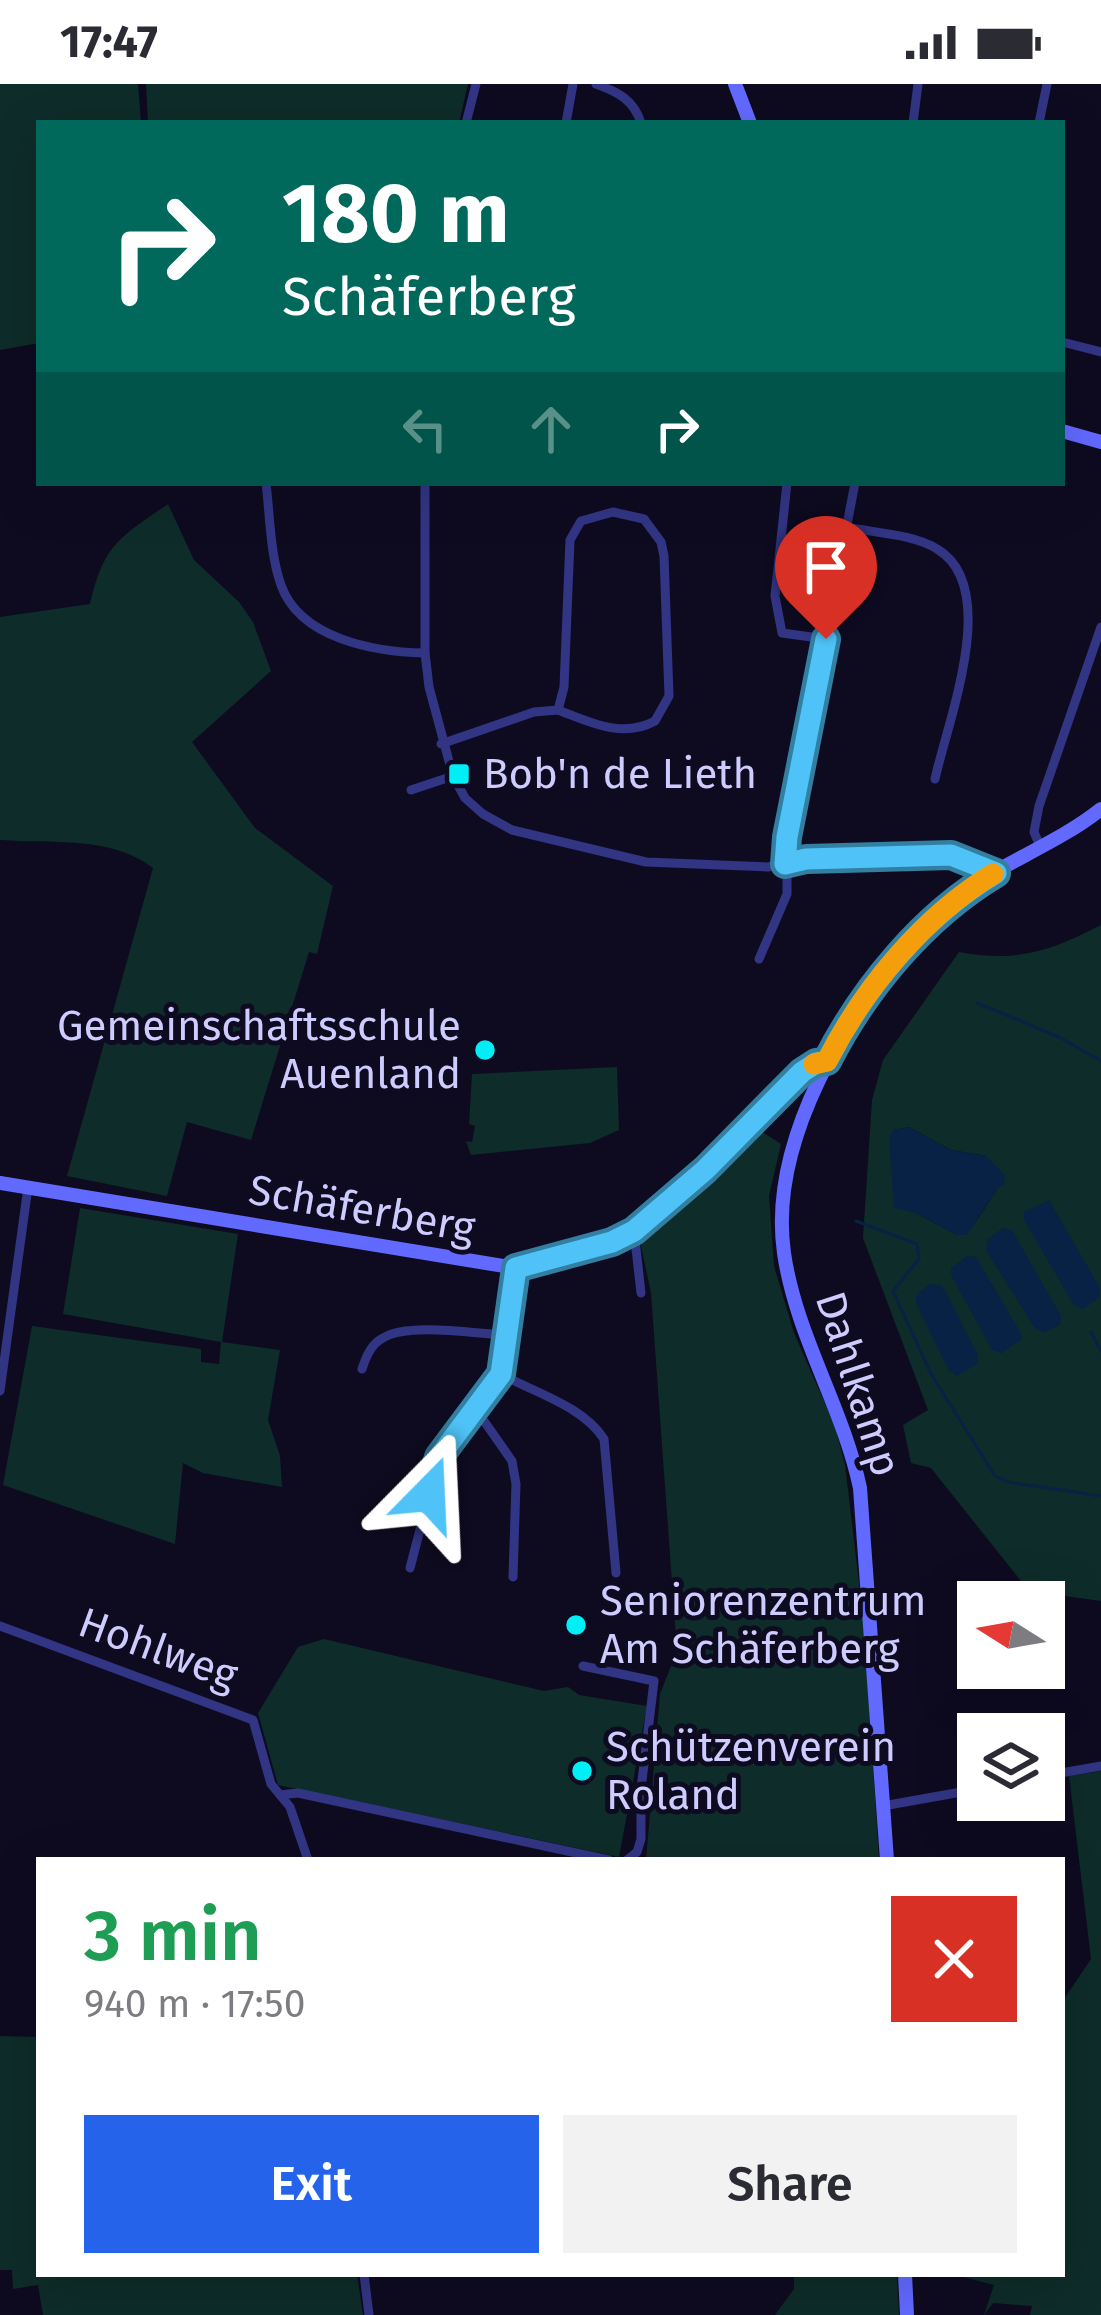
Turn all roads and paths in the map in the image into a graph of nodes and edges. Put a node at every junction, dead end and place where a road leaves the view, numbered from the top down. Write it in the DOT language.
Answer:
graph roads {
  1 [pos="476,84"];
  2 [pos="574,84"];
  3 [pos="596,84"];
  4 [pos="735,84"];
  5 [pos="918,84"];
  6 [pos="1047,84"];
  7 [pos="467,120"];
  8 [pos="567,120"];
  9 [pos="639,120"];
  10 [pos="748,120"];
  11 [pos="913,120"];
  12 [pos="1040,120"];
  13 [pos="1065,343"];
  14 [pos="1101,352"];
  15 [pos="1065,432"];
  16 [pos="1101,442"];
  17 [pos="266,486"];
  18 [pos="425,486"];
  19 [pos="787,486"];
  20 [pos="854,486"];
  21 [pos="846,527"];
  22 [pos="1101,627"];
  23 [pos="826,639"];
  24 [pos="425,653"];
  25 [pos="558,710"];
  26 [pos="441,744"];
  27 [pos="452,776"];
  28 [pos="935,779"];
  29 [pos="411,790"];
  30 [pos="1101,809"];
  31 [pos="1040,847"];
  32 [pos="963,859"];
  33 [pos="785,864"];
  34 [pos="996,873"];
  35 [pos="968,890"];
  36 [pos="759,958"];
  37 [pos="827,1061"];
  38 [pos="0,1183"];
  39 [pos="28,1187"];
  40 [pos="634,1231"];
  41 [pos="516,1268"];
  42 [pos="641,1294"];
  43 [pos="507,1335"];
  44 [pos="362,1370"];
  45 [pos="501,1374"];
  46 [pos="0,1391"];
  47 [pos="477,1411"];
  48 [pos="410,1568"];
  49 [pos="616,1573"];
  50 [pos="513,1576"];
  51 [pos="0,1626"];
  52 [pos="583,1666"];
  53 [pos="1101,1766"];
  54 [pos="1065,1772"];
  55 [pos="957,1793"];
  56 [pos="280,1795"];
  57 [pos="883,1807"];
  58 [pos="307,1857"];
  59 [pos="595,1857"];
  60 [pos="631,1857"];
  61 [pos="887,1857"];
  62 [pos="364,2277"];
  63 [pos="905,2277"];
  64 [pos="369,2315"];
  65 [pos="907,2315"];
  1 -- 7 [label="street"];
  2 -- 8 [label="street"];
  3 -- 9 [label="street"];
  4 -- 10 [label="street"];
  5 -- 11 [label="street"];
  6 -- 12 [label="street"];
  13 -- 14 [label="street"];
  15 -- 16 [label="street"];
  17 -- 24 [label="street"];
  18 -- 24 [label="street"];
  19 -- 23 [label="street"];
  20 -- 21 [label="street"];
  21 -- 23 [label="street"];
  21 -- 28 [label="street"];
  22 -- 31 [label="street"];
  23 -- 33 [label="street"];
  24 -- 26 [label="street"];
  25 -- 25 [label="street"];
  25 -- 26 [label="street"];
  26 -- 27 [label="street"];
  27 -- 29 [label="street"];
  27 -- 33 [label="street"];
  30 -- 31 [label="street"];
  31 -- 34 [label="street"];
  32 -- 33 [label="street"];
  32 -- 34 [label="street"];
  32 -- 35 [label="street"];
  33 -- 36 [label="street"];
  34 -- 35 [label="street"];
  35 -- 37 [label="street"];
  37 -- 40 [label="street, Schäferberg"];
  37 -- 57 [label="street, Dahlkamp"];
  38 -- 39 [label="street, Schäferberg"];
  39 -- 41 [label="street, Schäferberg"];
  39 -- 46 [label="street"];
  40 -- 41 [label="street, Schäferberg"];
  40 -- 42 [label="street"];
  41 -- 43 [label="street"];
  43 -- 44 [label="street"];
  43 -- 45 [label="street"];
  45 -- 47 [label="street"];
  45 -- 49 [label="street"];
  47 -- 48 [label="street"];
  47 -- 50 [label="street"];
  51 -- 56 [label="street, Hohlweg"];
  52 -- 60 [label="street"];
  53 -- 54 [label="street"];
  55 -- 57 [label="street"];
  56 -- 58 [label="street, Hohlweg"];
  56 -- 59 [label="street"];
  57 -- 61 [label="street, Dahlkamp"];
  62 -- 64 [label="street"];
  63 -- 65 [label="street"];
}
